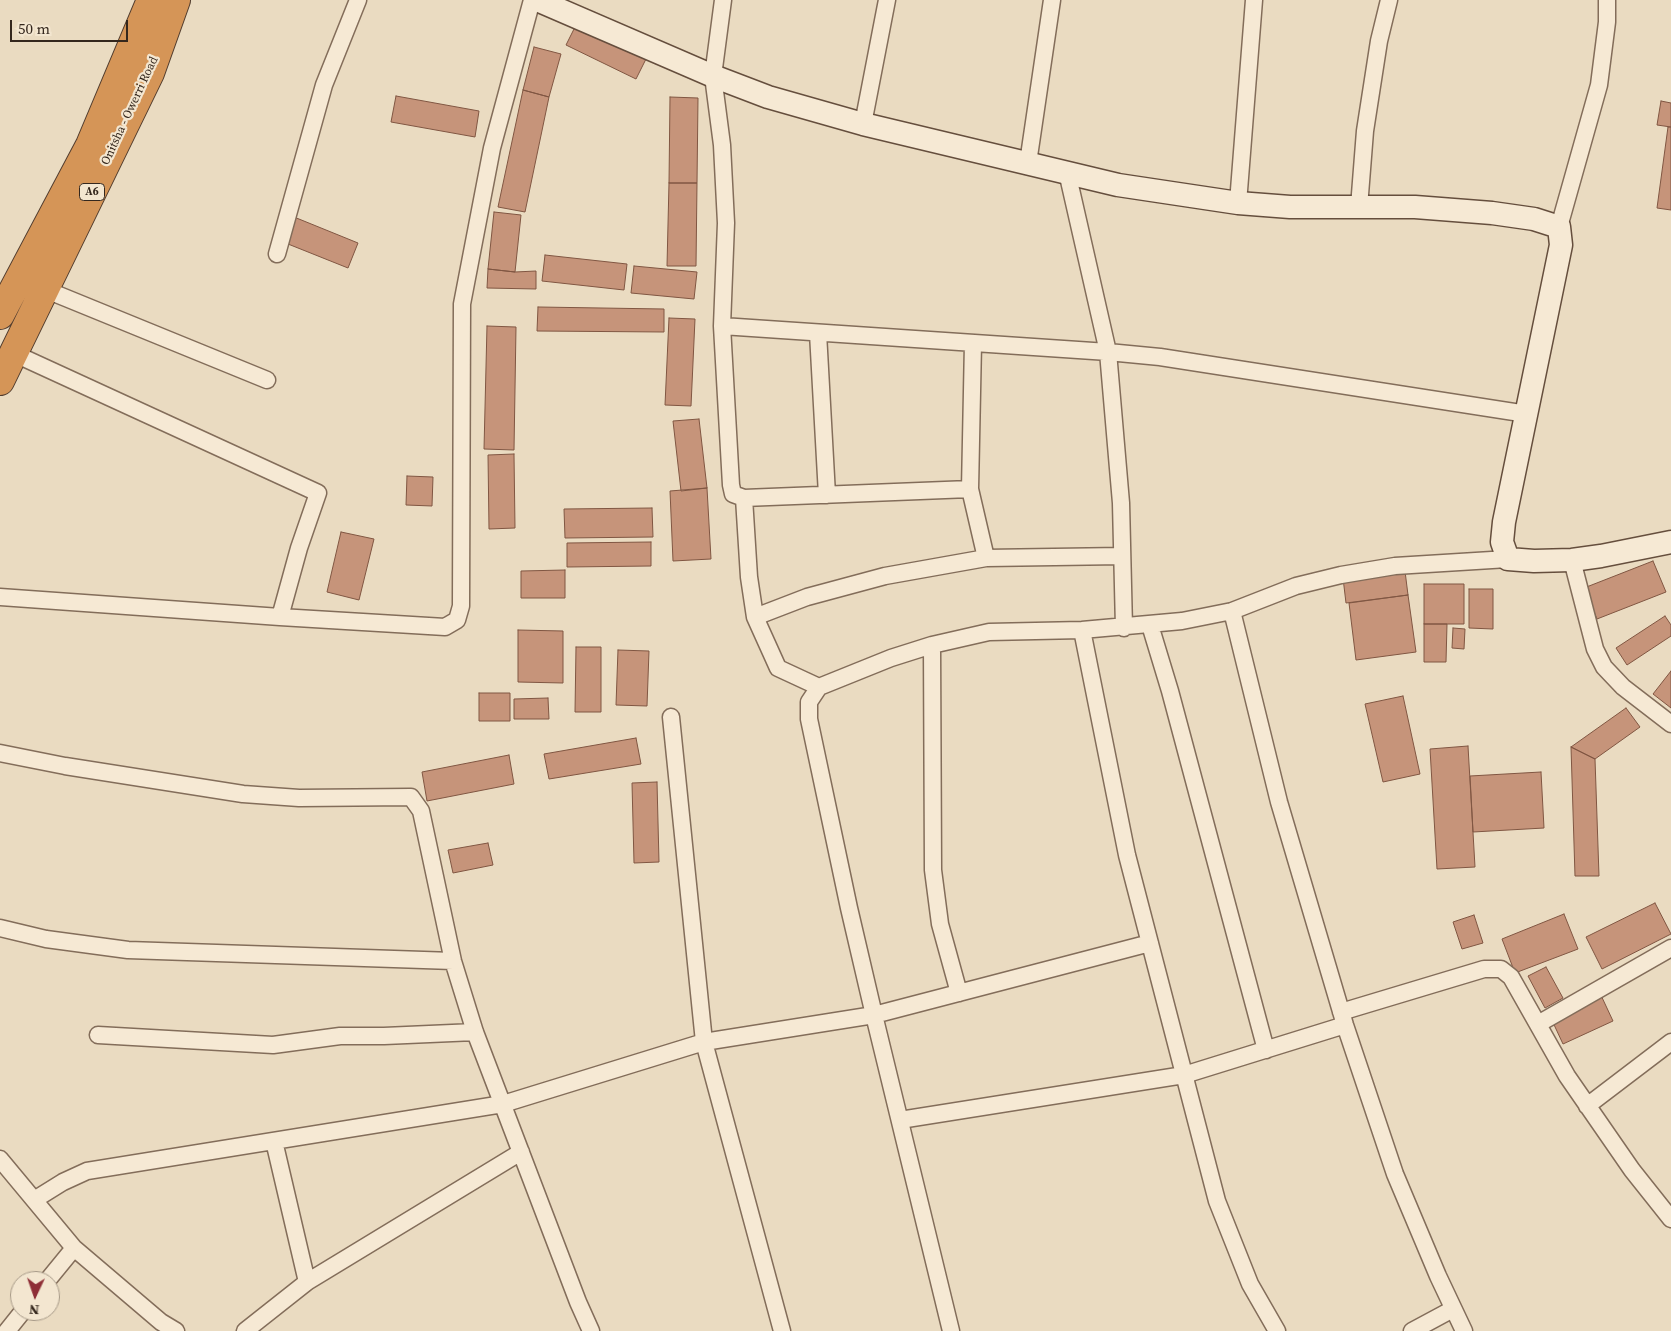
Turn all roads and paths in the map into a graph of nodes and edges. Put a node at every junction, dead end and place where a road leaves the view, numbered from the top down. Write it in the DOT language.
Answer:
graph roads {
  1 [pos="151,0"];
  2 [pos="176,0"];
  3 [pos="358,0"];
  4 [pos="539,0"];
  5 [pos="723,0"];
  6 [pos="887,0"];
  7 [pos="1052,0"];
  8 [pos="1254,0"];
  9 [pos="1388,0"];
  10 [pos="1607,0"];
  11 [pos="712,76"];
  12 [pos="863,124"];
  13 [pos="1028,163"];
  14 [pos="1067,172"];
  15 [pos="1238,203"];
  16 [pos="1359,207"];
  17 [pos="1560,227"];
  18 [pos="277,254"];
  19 [pos="44,289"];
  20 [pos="0,316"];
  21 [pos="722,326"];
  22 [pos="818,332"];
  23 [pos="973,343"];
  24 [pos="1108,352"];
  25 [pos="13,354"];
  26 [pos="267,380"];
  27 [pos="0,381"];
  28 [pos="1527,414"];
  29 [pos="970,489"];
  30 [pos="827,495"];
  31 [pos="744,498"];
  32 [pos="1671,542"];
  33 [pos="1122,556"];
  34 [pos="986,558"];
  35 [pos="1508,559"];
  36 [pos="1572,560"];
  37 [pos="0,597"];
  38 [pos="1232,611"];
  39 [pos="755,617"];
  40 [pos="280,618"];
  41 [pos="1150,625"];
  42 [pos="1124,628"];
  43 [pos="1082,630"];
  44 [pos="932,645"];
  45 [pos="819,687"];
  46 [pos="671,718"];
  47 [pos="1671,724"];
  48 [pos="0,753"];
  49 [pos="0,928"];
  50 [pos="1150,943"];
  51 [pos="1671,948"];
  52 [pos="453,961"];
  53 [pos="959,993"];
  54 [pos="874,1015"];
  55 [pos="1343,1019"];
  56 [pos="1538,1024"];
  57 [pos="475,1032"];
  58 [pos="98,1035"];
  59 [pos="704,1042"];
  60 [pos="1671,1042"];
  61 [pos="1266,1050"];
  62 [pos="1184,1075"];
  63 [pos="503,1104"];
  64 [pos="1588,1106"];
  65 [pos="900,1120"];
  66 [pos="274,1141"];
  67 [pos="521,1152"];
  68 [pos="0,1159"];
  69 [pos="34,1200"];
  70 [pos="1671,1219"];
  71 [pos="74,1248"];
  72 [pos="55,1271"];
  73 [pos="307,1282"];
  74 [pos="1454,1309"];
  75 [pos="15,1321"];
  76 [pos="7,1331"];
  77 [pos="176,1331"];
  78 [pos="246,1331"];
  79 [pos="591,1331"];
  80 [pos="782,1331"];
  81 [pos="951,1331"];
  82 [pos="1277,1331"];
  83 [pos="1412,1331"];
  84 [pos="1464,1331"];
  1 -- 20 [label="highway, Onitsha - Owerri Road / A6"];
  2 -- 19 [label="highway, Onitsha - Owerri Road / A6"];
  3 -- 18 [label="street"];
  4 -- 11 [label="street"];
  4 -- 40 [label="street"];
  5 -- 11 [label="street"];
  6 -- 12 [label="street"];
  7 -- 13 [label="street"];
  8 -- 15 [label="street"];
  9 -- 16 [label="street"];
  10 -- 17 [label="street"];
  11 -- 12 [label="street"];
  11 -- 21 [label="street"];
  12 -- 13 [label="street"];
  13 -- 14 [label="street"];
  14 -- 15 [label="street"];
  14 -- 24 [label="street"];
  15 -- 16 [label="street"];
  16 -- 17 [label="street"];
  17 -- 28 [label="street"];
  19 -- 25 [label="highway, Onitsha - Owerri Road / A6"];
  19 -- 26 [label="street"];
  21 -- 22 [label="street"];
  21 -- 31 [label="street"];
  22 -- 23 [label="street"];
  22 -- 30 [label="street"];
  23 -- 24 [label="street"];
  23 -- 29 [label="street"];
  24 -- 28 [label="street"];
  24 -- 33 [label="street"];
  25 -- 27 [label="highway, Onitsha - Owerri Road / A6"];
  25 -- 40 [label="street"];
  28 -- 35 [label="street"];
  29 -- 30 [label="street"];
  29 -- 34 [label="street"];
  30 -- 31 [label="street"];
  31 -- 39 [label="street"];
  32 -- 36 [label="street"];
  33 -- 34 [label="street"];
  33 -- 42 [label="street"];
  34 -- 39 [label="street"];
  35 -- 36 [label="street"];
  35 -- 38 [label="street"];
  36 -- 47 [label="street"];
  37 -- 40 [label="street"];
  38 -- 41 [label="street"];
  38 -- 55 [label="street"];
  39 -- 45 [label="street"];
  41 -- 42 [label="street"];
  41 -- 61 [label="street"];
  42 -- 43 [label="street"];
  43 -- 44 [label="street"];
  43 -- 50 [label="street"];
  44 -- 45 [label="street"];
  44 -- 53 [label="street"];
  45 -- 54 [label="street"];
  46 -- 59 [label="street"];
  48 -- 52 [label="street"];
  49 -- 52 [label="street"];
  50 -- 53 [label="street"];
  50 -- 62 [label="street"];
  51 -- 56 [label="street"];
  52 -- 57 [label="street"];
  53 -- 54 [label="street"];
  54 -- 59 [label="street"];
  54 -- 65 [label="street"];
  55 -- 56 [label="street"];
  55 -- 61 [label="street"];
  55 -- 74 [label="street"];
  56 -- 64 [label="street"];
  57 -- 58 [label="street"];
  57 -- 63 [label="street"];
  59 -- 63 [label="street"];
  59 -- 80 [label="street"];
  60 -- 64 [label="street"];
  61 -- 62 [label="street"];
  62 -- 65 [label="street"];
  62 -- 82 [label="street"];
  63 -- 66 [label="street"];
  63 -- 67 [label="street"];
  64 -- 70 [label="street"];
  65 -- 81 [label="street"];
  66 -- 69 [label="street"];
  66 -- 73 [label="street"];
  67 -- 73 [label="street"];
  67 -- 79 [label="street"];
  68 -- 69 [label="street"];
  69 -- 71 [label="street"];
  71 -- 72 [label="street"];
  71 -- 77 [label="street"];
  73 -- 78 [label="street"];
  74 -- 83 [label="street"];
  74 -- 84 [label="street"];
  75 -- 76 [label="street"];
}
